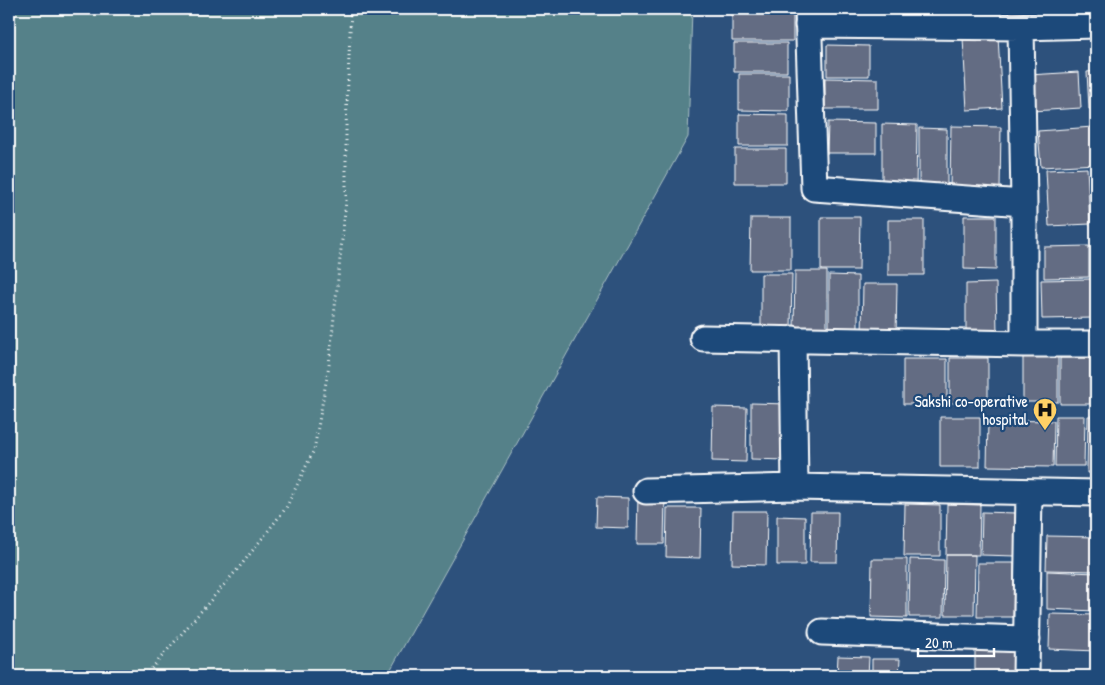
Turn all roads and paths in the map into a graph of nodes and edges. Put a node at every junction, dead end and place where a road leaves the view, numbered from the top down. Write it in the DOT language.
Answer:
graph roads {
  1 [pos="351,9"];
  2 [pos="808,17"];
  3 [pos="1096,25"];
  4 [pos="1021,27"];
  5 [pos="1024,202"];
  6 [pos="703,338"];
  7 [pos="793,339"];
  8 [pos="1024,344"];
  9 [pos="1096,344"];
  10 [pos="795,487"];
  11 [pos="646,491"];
  12 [pos="1029,492"];
  13 [pos="1096,493"];
  14 [pos="822,632"];
  15 [pos="1027,639"];
  16 [pos="146,676"];
  17 [pos="1026,676"];
  1 -- 16 [label="path"];
  2 -- 4 [label="street"];
  2 -- 5 [label="street"];
  3 -- 4 [label="street"];
  4 -- 5 [label="street"];
  5 -- 8 [label="street"];
  6 -- 7 [label="street"];
  7 -- 8 [label="street"];
  7 -- 10 [label="street"];
  8 -- 9 [label="street"];
  10 -- 11 [label="street"];
  10 -- 12 [label="street"];
  12 -- 13 [label="street"];
  12 -- 15 [label="street"];
  14 -- 15 [label="street"];
  15 -- 17 [label="street"];
}
